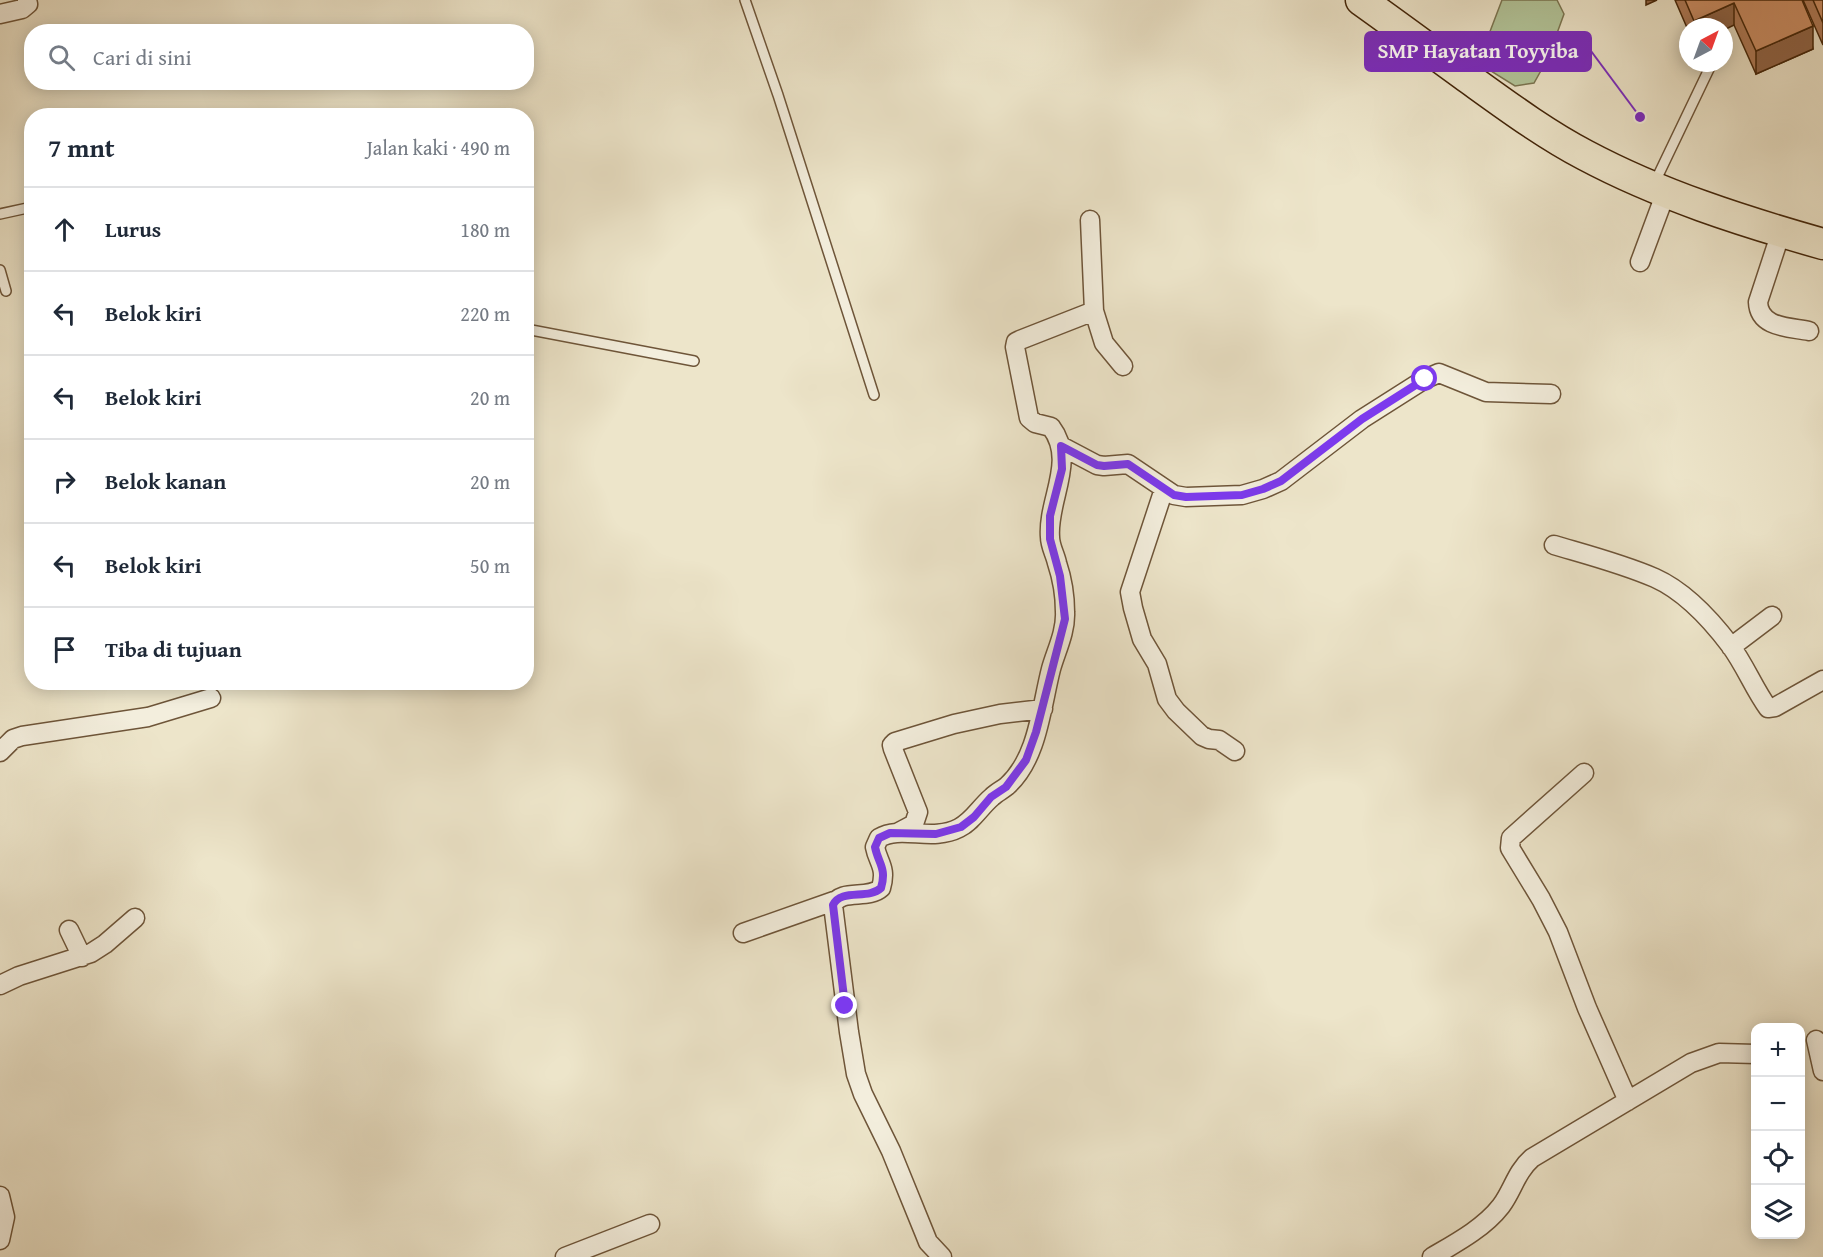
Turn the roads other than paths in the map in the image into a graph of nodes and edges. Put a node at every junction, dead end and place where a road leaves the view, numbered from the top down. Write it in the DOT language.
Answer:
graph roads {
  1 [pos="27,0"];
  2 [pos="745,0"];
  3 [pos="1361,0"];
  4 [pos="0,14"];
  5 [pos="1708,72"];
  6 [pos="1659,190"];
  7 [pos="24,209"];
  8 [pos="0,214"];
  9 [pos="1090,220"];
  10 [pos="1781,232"];
  11 [pos="1823,244"];
  12 [pos="1640,262"];
  13 [pos="0,270"];
  14 [pos="6,291"];
  15 [pos="1094,311"];
  16 [pos="534,330"];
  17 [pos="1809,331"];
  18 [pos="694,361"];
  19 [pos="1123,366"];
  20 [pos="874,394"];
  21 [pos="1551,394"];
  22 [pos="1061,446"];
  23 [pos="1164,489"];
  24 [pos="1554,545"];
  25 [pos="1772,616"];
  26 [pos="1731,646"];
  27 [pos="1823,680"];
  28 [pos="212,698"];
  29 [pos="1043,709"];
  30 [pos="1235,751"];
  31 [pos="0,752"];
  32 [pos="1584,773"];
  33 [pos="897,833"];
  34 [pos="834,901"];
  35 [pos="135,918"];
  36 [pos="69,930"];
  37 [pos="743,933"];
  38 [pos="82,957"];
  39 [pos="0,985"];
  40 [pos="1813,1041"];
  41 [pos="1751,1053"];
  42 [pos="1823,1071"];
  43 [pos="1628,1101"];
  44 [pos="0,1196"];
  45 [pos="650,1224"];
  46 [pos="0,1240"];
  47 [pos="565,1257"];
  48 [pos="942,1257"];
  49 [pos="1432,1257"];
  1 -- 4 [label="street"];
  2 -- 20 [label="lane"];
  3 -- 6 [label="highway"];
  5 -- 6 [label="lane"];
  6 -- 10 [label="highway"];
  6 -- 12 [label="street"];
  7 -- 8 [label="lane"];
  9 -- 15 [label="street"];
  10 -- 11 [label="highway"];
  10 -- 17 [label="street"];
  13 -- 14 [label="lane"];
  15 -- 19 [label="street"];
  15 -- 22 [label="street"];
  16 -- 18 [label="lane"];
  21 -- 23 [label="street"];
  22 -- 23 [label="street"];
  22 -- 29 [label="street"];
  23 -- 30 [label="street"];
  24 -- 26 [label="street"];
  25 -- 26 [label="street"];
  26 -- 27 [label="street"];
  28 -- 31 [label="street"];
  29 -- 33 [label="street"];
  29 -- 33 [label="street"];
  32 -- 43 [label="street"];
  33 -- 34 [label="street"];
  34 -- 37 [label="street"];
  34 -- 48 [label="street"];
  35 -- 38 [label="street"];
  36 -- 38 [label="street"];
  38 -- 39 [label="street"];
  40 -- 42 [label="street"];
  41 -- 43 [label="street"];
  43 -- 49 [label="street"];
  44 -- 46 [label="street"];
  45 -- 47 [label="street"];
}
